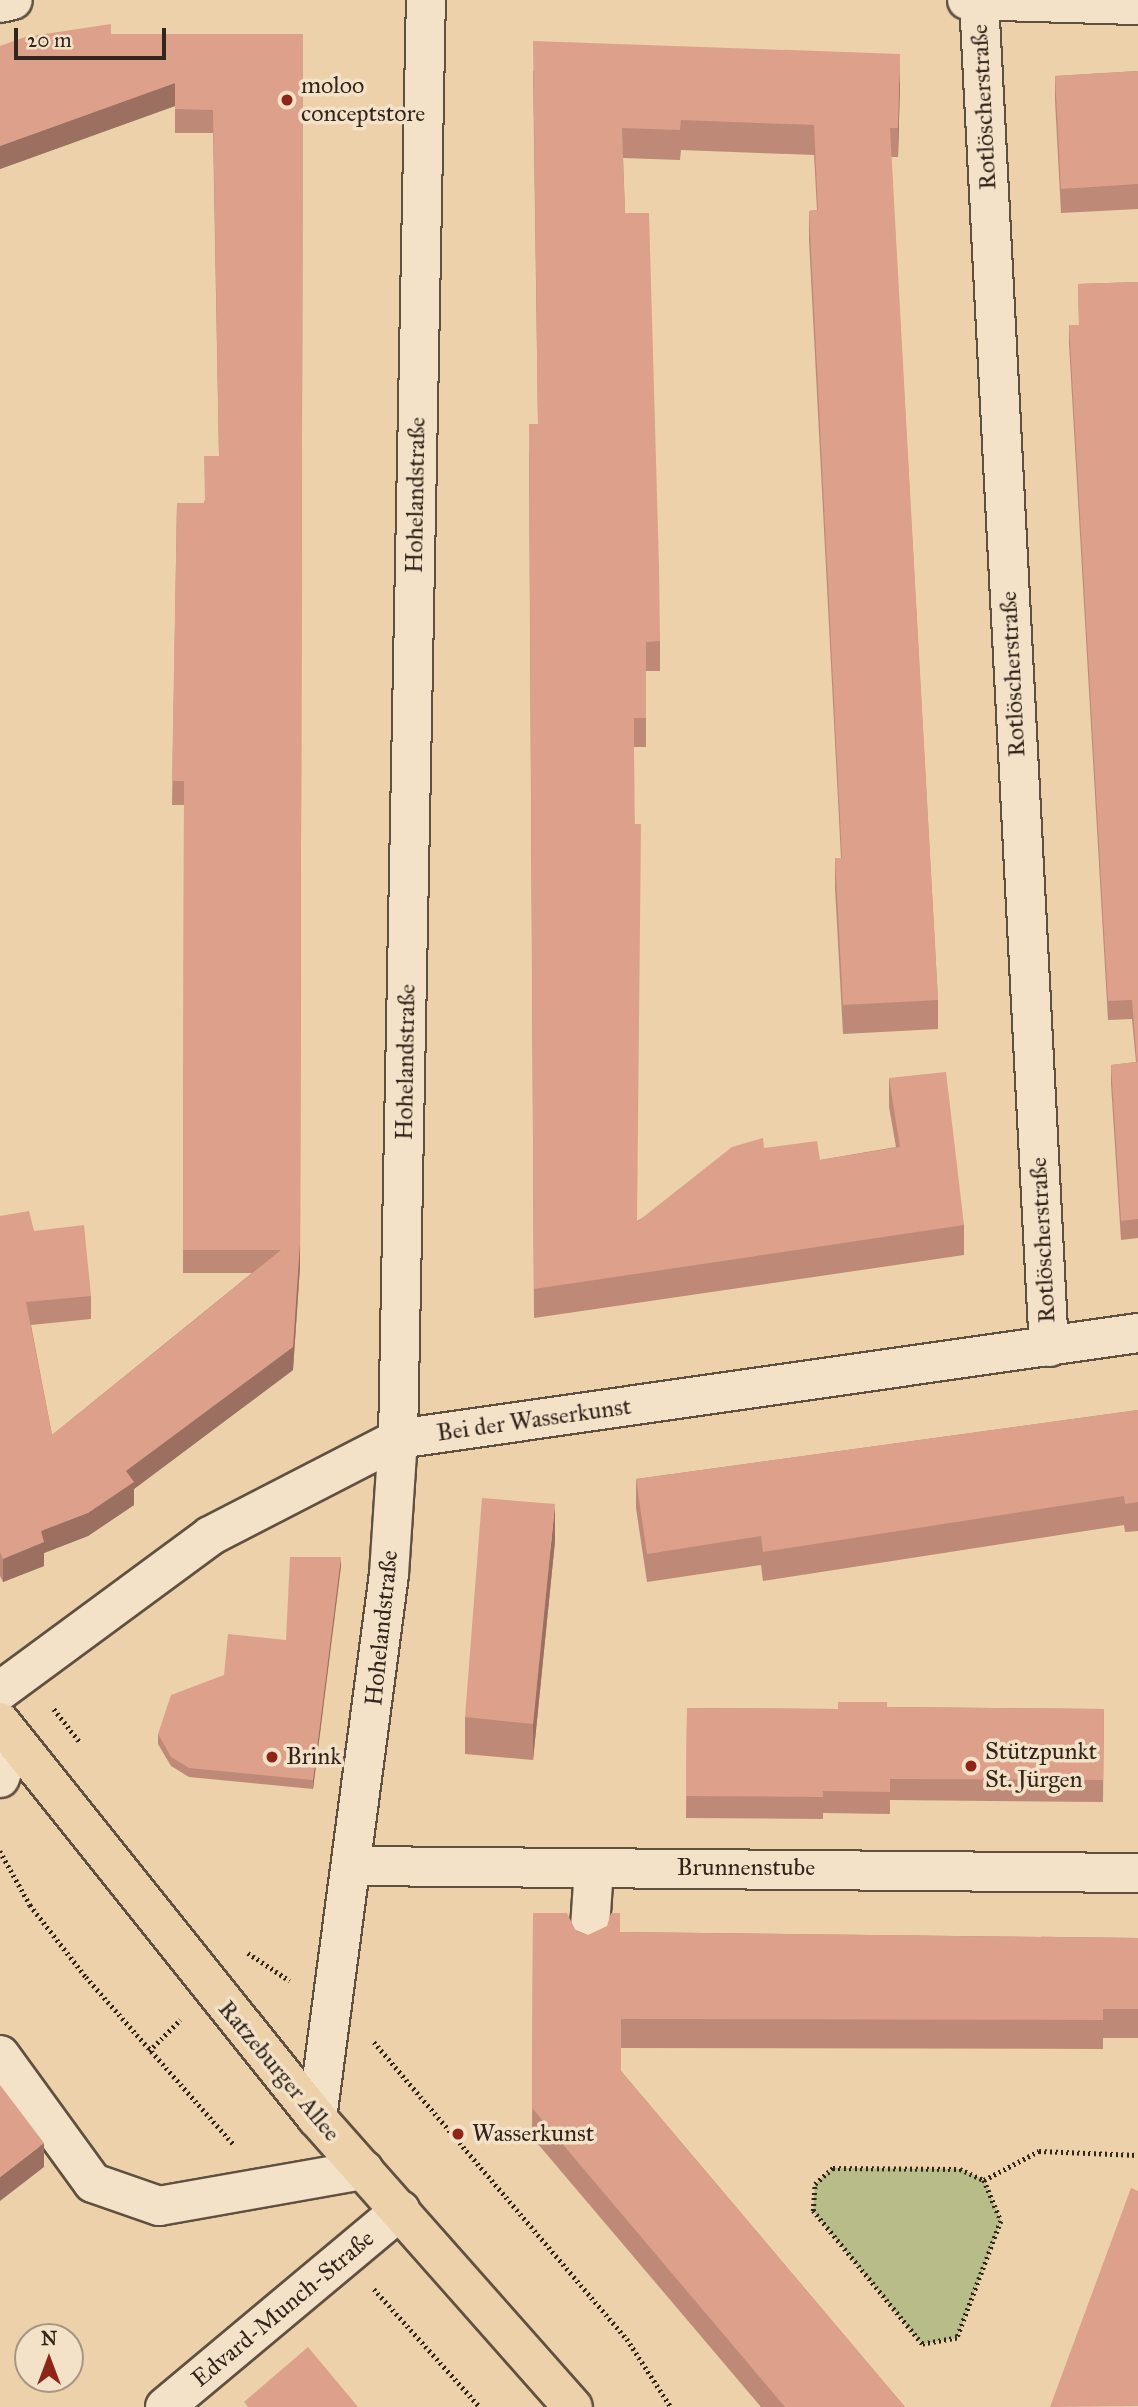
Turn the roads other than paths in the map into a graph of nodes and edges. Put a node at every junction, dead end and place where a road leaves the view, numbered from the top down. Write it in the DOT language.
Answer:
graph roads {
  1 [pos="13,0"];
  2 [pos="426,0"];
  3 [pos="967,0"];
  4 [pos="979,0"];
  5 [pos="0,3"];
  6 [pos="1138,5"];
  7 [pos="1138,1333"];
  8 [pos="1049,1347"];
  9 [pos="398,1439"];
  10 [pos="0,1691"];
  11 [pos="7,1731"];
  12 [pos="0,1778"];
  13 [pos="354,1866"];
  14 [pos="594,1869"];
  15 [pos="1138,1873"];
  16 [pos="589,1942"];
  17 [pos="0,2054"];
  18 [pos="317,2118"];
  19 [pos="364,2170"];
  20 [pos="401,2210"];
  21 [pos="165,2407"];
  22 [pos="573,2407"];
  1 -- 5 [label="street"];
  2 -- 9 [label="street, Hohelandstraße"];
  3 -- 4 [label="street"];
  4 -- 6 [label="street"];
  4 -- 8 [label="street, Rotlöscherstraße"];
  7 -- 8 [label="street, Bei der Wasserkunst"];
  8 -- 9 [label="street, Bei der Wasserkunst"];
  9 -- 10 [label="street, Bei der Wasserkunst"];
  9 -- 13 [label="street, Hohelandstraße"];
  11 -- 12 [label="street"];
  11 -- 18 [label="main road, Ratzeburger Allee"];
  13 -- 14 [label="street, Brunnenstube"];
  13 -- 18 [label="street, Hohelandstraße"];
  14 -- 15 [label="street, Brunnenstube"];
  14 -- 16 [label="street"];
  17 -- 19 [label="street"];
  18 -- 19 [label="main road, Ratzeburger Allee"];
  19 -- 20 [label="main road, Ratzeburger Allee"];
  20 -- 21 [label="street, Edvard-Munch-Straße"];
  20 -- 22 [label="main road, Ratzeburger Allee"];
}
